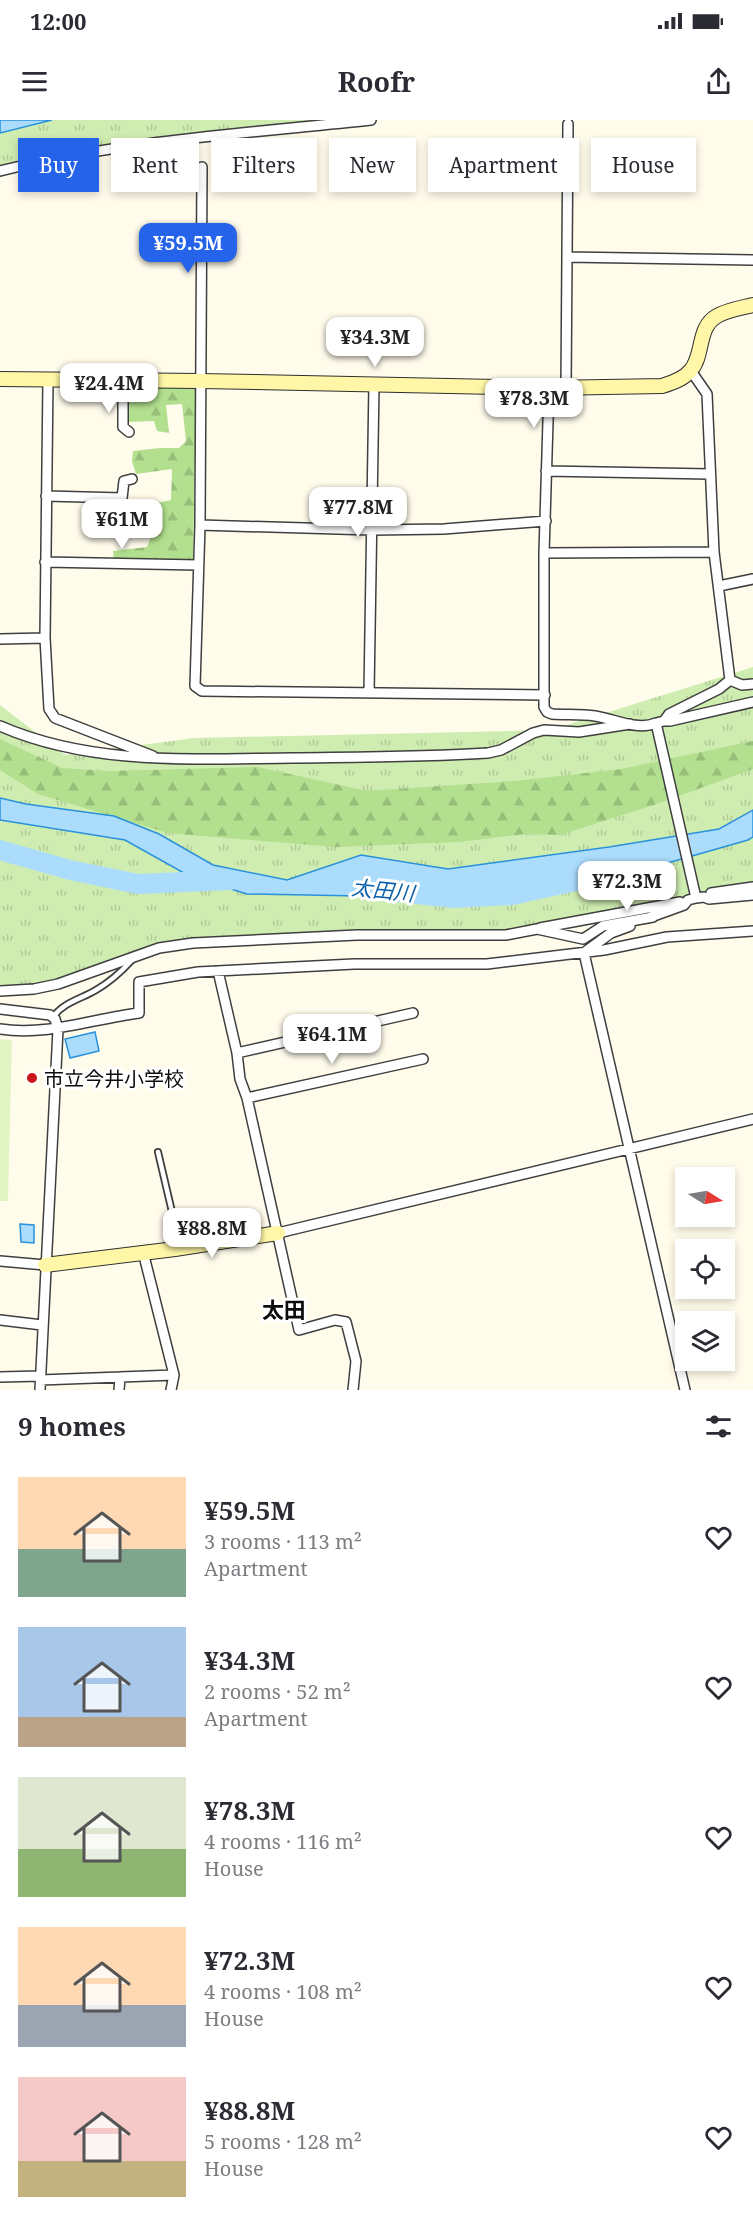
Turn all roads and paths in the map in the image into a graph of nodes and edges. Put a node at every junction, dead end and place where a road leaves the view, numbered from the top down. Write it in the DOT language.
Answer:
graph roads {
  1 [pos="371,120"];
  2 [pos="568,124"];
  3 [pos="202,167"];
  4 [pos="0,171"];
  5 [pos="567,257"];
  6 [pos="753,260"];
  7 [pos="753,305"];
  8 [pos="691,371"];
  9 [pos="0,380"];
  10 [pos="48,380"];
  11 [pos="123,380"];
  12 [pos="200,381"];
  13 [pos="374,384"];
  14 [pos="566,387"];
  15 [pos="549,388"];
  16 [pos="129,432"];
  17 [pos="546,471"];
  18 [pos="710,474"];
  19 [pos="132,479"];
  20 [pos="46,495"];
  21 [pos="546,522"];
  22 [pos="200,525"];
  23 [pos="372,530"];
  24 [pos="714,552"];
  25 [pos="544,553"];
  26 [pos="45,562"];
  27 [pos="198,565"];
  28 [pos="753,579"];
  29 [pos="719,586"];
  30 [pos="45,638"];
  31 [pos="0,639"];
  32 [pos="730,680"];
  33 [pos="753,684"];
  34 [pos="369,693"];
  35 [pos="545,695"];
  36 [pos="753,702"];
  37 [pos="630,724"];
  38 [pos="660,724"];
  39 [pos="0,726"];
  40 [pos="155,757"];
  41 [pos="753,887"];
  42 [pos="753,895"];
  43 [pos="695,897"];
  44 [pos="653,916"];
  45 [pos="537,929"];
  46 [pos="753,931"];
  47 [pos="584,953"];
  48 [pos="136,956"];
  49 [pos="218,971"];
  50 [pos="0,991"];
  51 [pos="0,1010"];
  52 [pos="413,1013"];
  53 [pos="53,1017"];
  54 [pos="0,1029"];
  55 [pos="58,1029"];
  56 [pos="237,1053"];
  57 [pos="423,1059"];
  58 [pos="247,1098"];
  59 [pos="753,1119"];
  60 [pos="628,1148"];
  61 [pos="158,1152"];
  62 [pos="278,1233"];
  63 [pos="180,1249"];
  64 [pos="143,1252"];
  65 [pos="0,1261"];
  66 [pos="45,1265"];
  67 [pos="0,1320"];
  68 [pos="42,1325"];
  69 [pos="174,1375"];
  70 [pos="0,1377"];
  71 [pos="120,1377"];
  72 [pos="40,1378"];
  73 [pos="39,1390"];
  74 [pos="119,1390"];
  75 [pos="171,1390"];
  76 [pos="352,1390"];
  77 [pos="685,1390"];
  1 -- 4 [label="street"];
  2 -- 5 [label="street"];
  3 -- 12 [label="street"];
  5 -- 6 [label="street"];
  5 -- 14 [label="street"];
  7 -- 8 [label="street"];
  8 -- 14 [label="street"];
  8 -- 18 [label="street"];
  9 -- 10 [label="street"];
  10 -- 11 [label="street"];
  10 -- 20 [label="street"];
  11 -- 12 [label="street"];
  11 -- 16 [label="street"];
  12 -- 13 [label="street"];
  12 -- 22 [label="street"];
  13 -- 15 [label="street"];
  13 -- 23 [label="street"];
  14 -- 15 [label="street"];
  15 -- 17 [label="street"];
  17 -- 18 [label="street"];
  17 -- 21 [label="street"];
  18 -- 24 [label="street"];
  19 -- 20 [label="street"];
  20 -- 26 [label="street"];
  21 -- 23 [label="street"];
  21 -- 25 [label="street"];
  22 -- 23 [label="street"];
  22 -- 27 [label="street"];
  23 -- 34 [label="street"];
  24 -- 25 [label="street"];
  24 -- 29 [label="street"];
  25 -- 35 [label="street"];
  26 -- 27 [label="street"];
  26 -- 30 [label="street"];
  27 -- 34 [label="street"];
  28 -- 29 [label="street"];
  29 -- 32 [label="street"];
  30 -- 31 [label="street"];
  30 -- 40 [label="street"];
  32 -- 33 [label="street"];
  32 -- 38 [label="street"];
  34 -- 35 [label="street"];
  35 -- 37 [label="street"];
  36 -- 38 [label="street"];
  37 -- 38 [label="street"];
  37 -- 40 [label="street"];
  38 -- 43 [label="street"];
  39 -- 40 [label="street"];
  41 -- 43 [label="street"];
  42 -- 43 [label="street"];
  43 -- 44 [label="street"];
  43 -- 45 [label="street"];
  44 -- 45 [label="street"];
  44 -- 47 [label="street"];
  45 -- 48 [label="street"];
  46 -- 47 [label="street"];
  47 -- 49 [label="street"];
  47 -- 60 [label="street"];
  48 -- 50 [label="street"];
  48 -- 53 [label="lane"];
  49 -- 55 [label="street"];
  49 -- 56 [label="street"];
  51 -- 53 [label="street"];
  52 -- 56 [label="street"];
  53 -- 55 [label="street"];
  54 -- 55 [label="street"];
  55 -- 66 [label="street"];
  56 -- 58 [label="street"];
  57 -- 58 [label="street"];
  58 -- 62 [label="street"];
  59 -- 60 [label="street"];
  60 -- 62 [label="street"];
  60 -- 77 [label="street"];
  61 -- 63 [label="lane"];
  62 -- 63 [label="street"];
  62 -- 76 [label="street"];
  63 -- 64 [label="street"];
  64 -- 66 [label="street"];
  64 -- 69 [label="street"];
  65 -- 66 [label="street"];
  66 -- 68 [label="street"];
  67 -- 68 [label="street"];
  68 -- 72 [label="street"];
  69 -- 71 [label="street"];
  69 -- 75 [label="street"];
  70 -- 72 [label="street"];
  71 -- 72 [label="street"];
  71 -- 74 [label="street"];
  72 -- 73 [label="street"];
}
